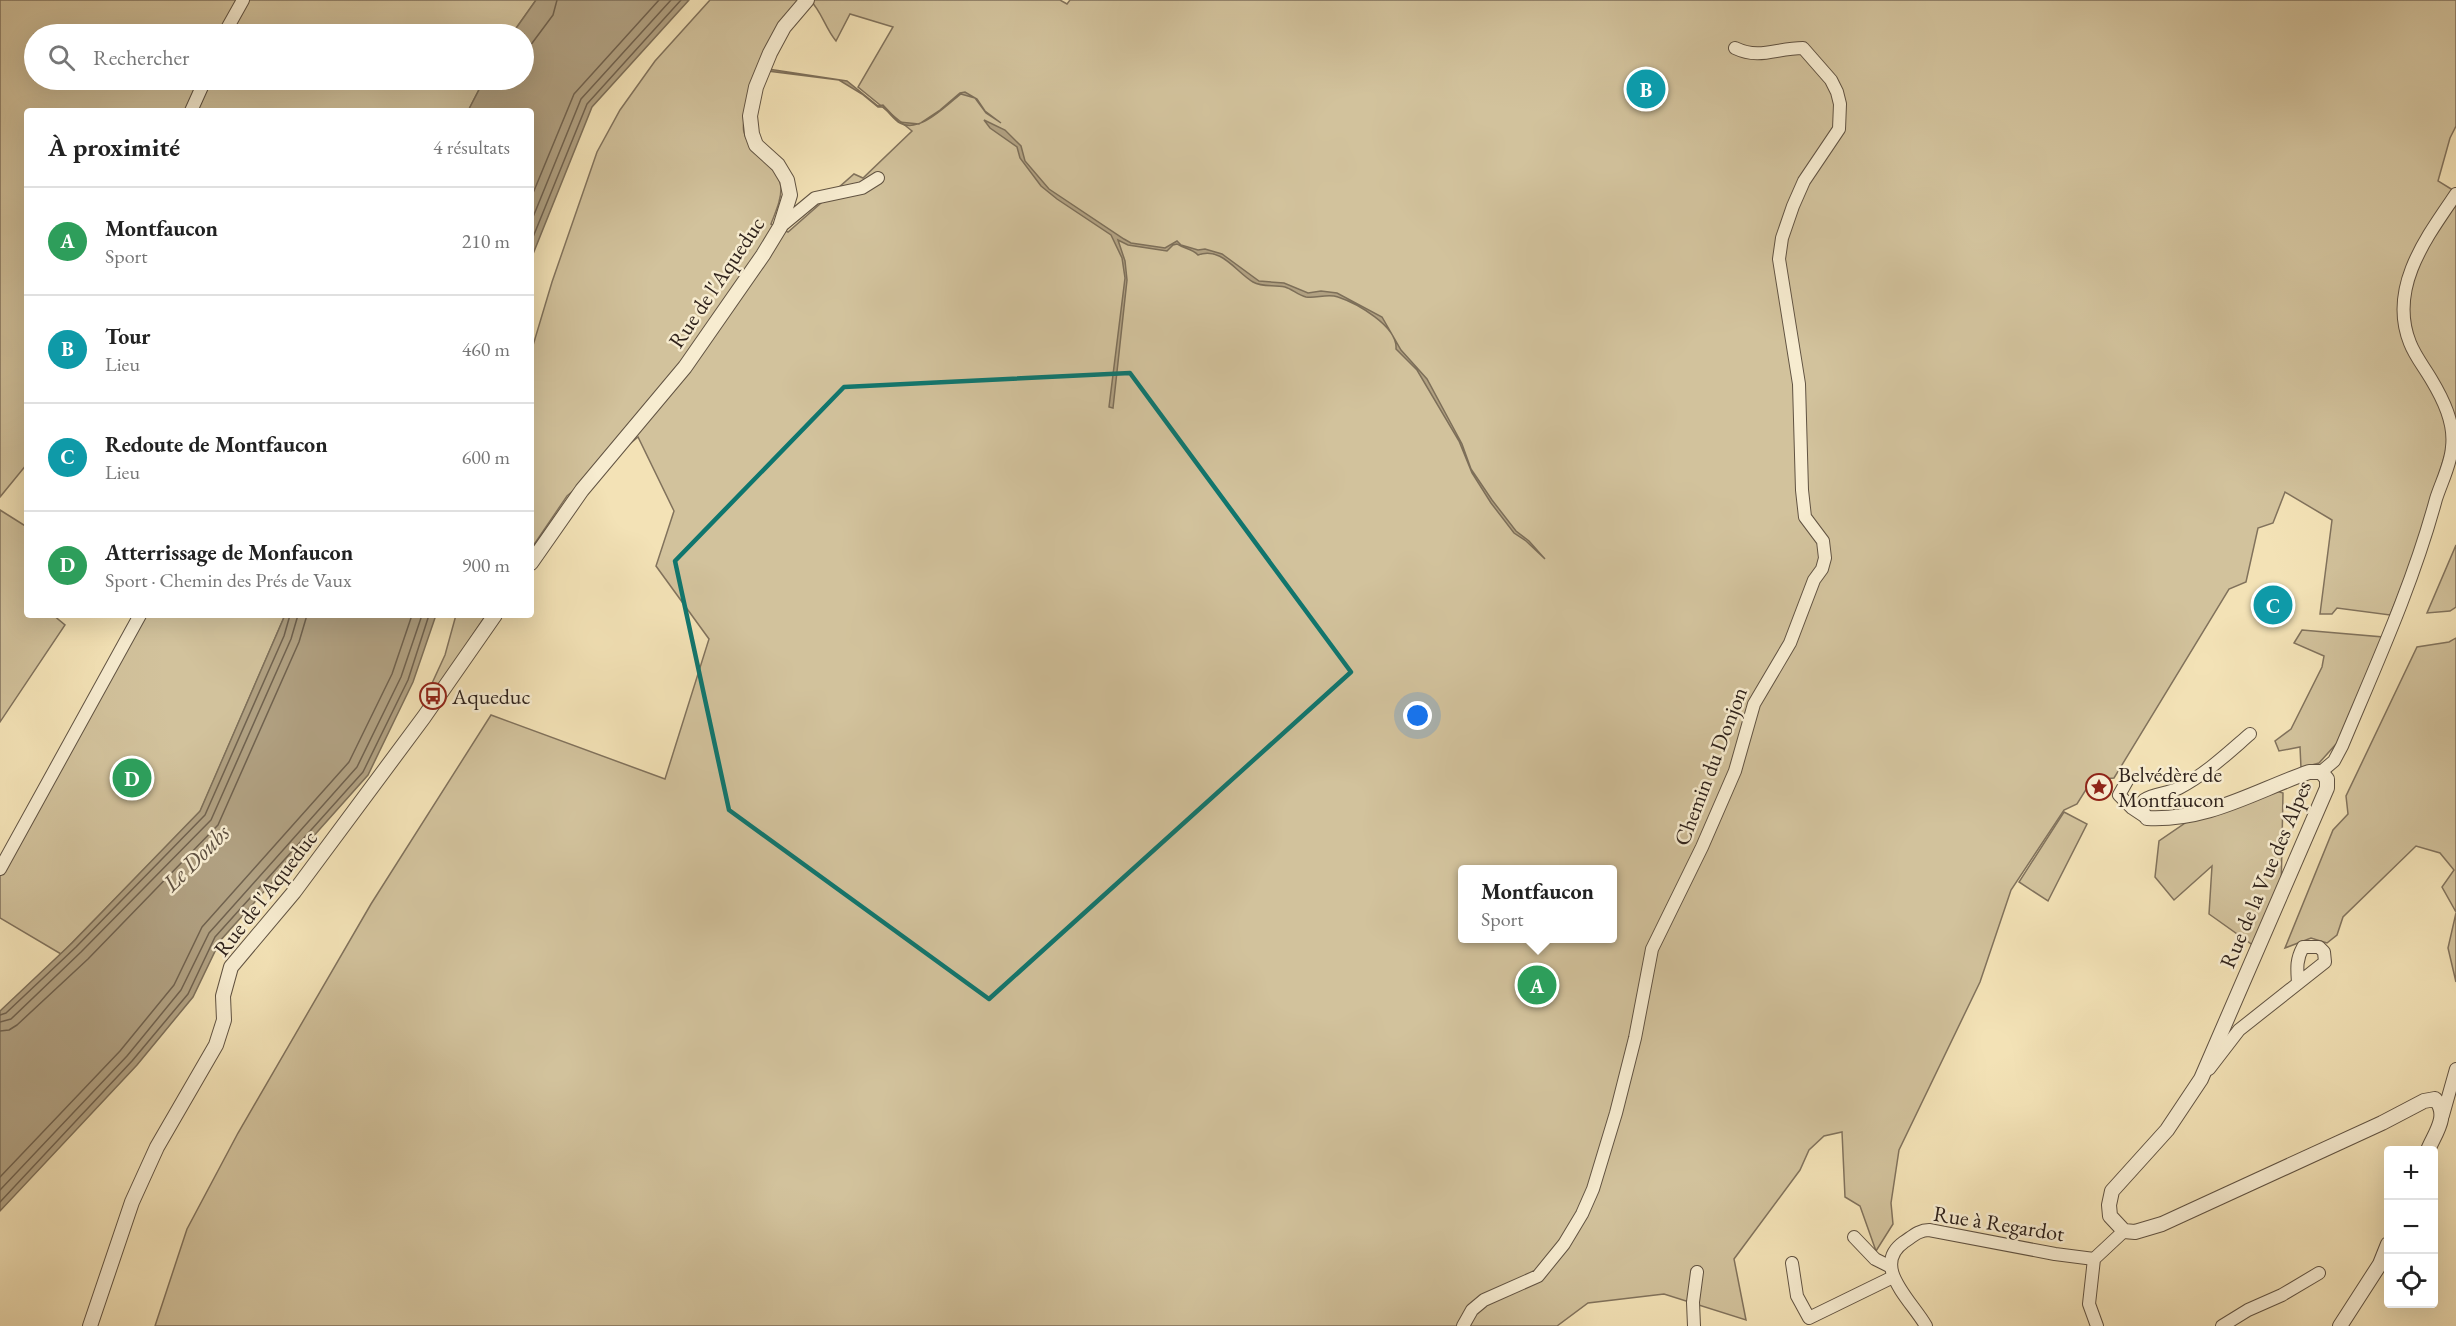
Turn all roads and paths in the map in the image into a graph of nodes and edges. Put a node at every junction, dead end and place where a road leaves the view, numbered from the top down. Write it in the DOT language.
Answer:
graph roads {
  1 [pos="243,0"];
  2 [pos="807,0"];
  3 [pos="230,24"];
  4 [pos="1735,48"];
  5 [pos="200,90"];
  6 [pos="192,108"];
  7 [pos="878,178"];
  8 [pos="2456,194"];
  9 [pos="780,227"];
  10 [pos="534,559"];
  11 [pos="138,618"];
  12 [pos="493,618"];
  13 [pos="2250,734"];
  14 [pos="2320,772"];
  15 [pos="2128,779"];
  16 [pos="2146,818"];
  17 [pos="0,869"];
  18 [pos="2298,983"];
  19 [pos="2456,1069"];
  20 [pos="2201,1079"];
  21 [pos="2443,1114"];
  22 [pos="2430,1146"];
  23 [pos="2124,1231"];
  24 [pos="1854,1237"];
  25 [pos="2384,1254"];
  26 [pos="2094,1259"];
  27 [pos="1792,1263"];
  28 [pos="1697,1272"];
  29 [pos="1891,1272"];
  30 [pos="2319,1273"];
  31 [pos="1811,1322"];
  32 [pos="90,1326"];
  33 [pos="1462,1326"];
  34 [pos="1694,1326"];
  35 [pos="1926,1326"];
  36 [pos="2097,1326"];
  37 [pos="2222,1326"];
  38 [pos="2340,1326"];
  1 -- 3 [label="street"];
  2 -- 9 [label="street, Rue de l'Aqueduc"];
  4 -- 33 [label="street, Chemin du Donjon"];
  5 -- 6 [label="street"];
  7 -- 9 [label="street"];
  8 -- 14 [label="street"];
  9 -- 10 [label="street, Rue de l'Aqueduc"];
  11 -- 17 [label="street"];
  12 -- 32 [label="street, Rue de l'Aqueduc"];
  13 -- 16 [label="street"];
  14 -- 16 [label="street, Rue de la Vue des Alpes"];
  14 -- 20 [label="street, Rue de la Vue des Alpes"];
  15 -- 16 [label="street"];
  18 -- 20 [label="street, Rue de la Vue des Alpes"];
  19 -- 21 [label="street"];
  20 -- 23 [label="street, Rue de la Vue des Alpes"];
  21 -- 22 [label="street"];
  21 -- 23 [label="street"];
  23 -- 26 [label="street"];
  24 -- 29 [label="street"];
  25 -- 38 [label="street"];
  26 -- 29 [label="street, Rue à Regardot"];
  26 -- 36 [label="street"];
  27 -- 31 [label="street"];
  28 -- 34 [label="street"];
  29 -- 31 [label="street"];
  29 -- 35 [label="street"];
  30 -- 37 [label="street"];
}
